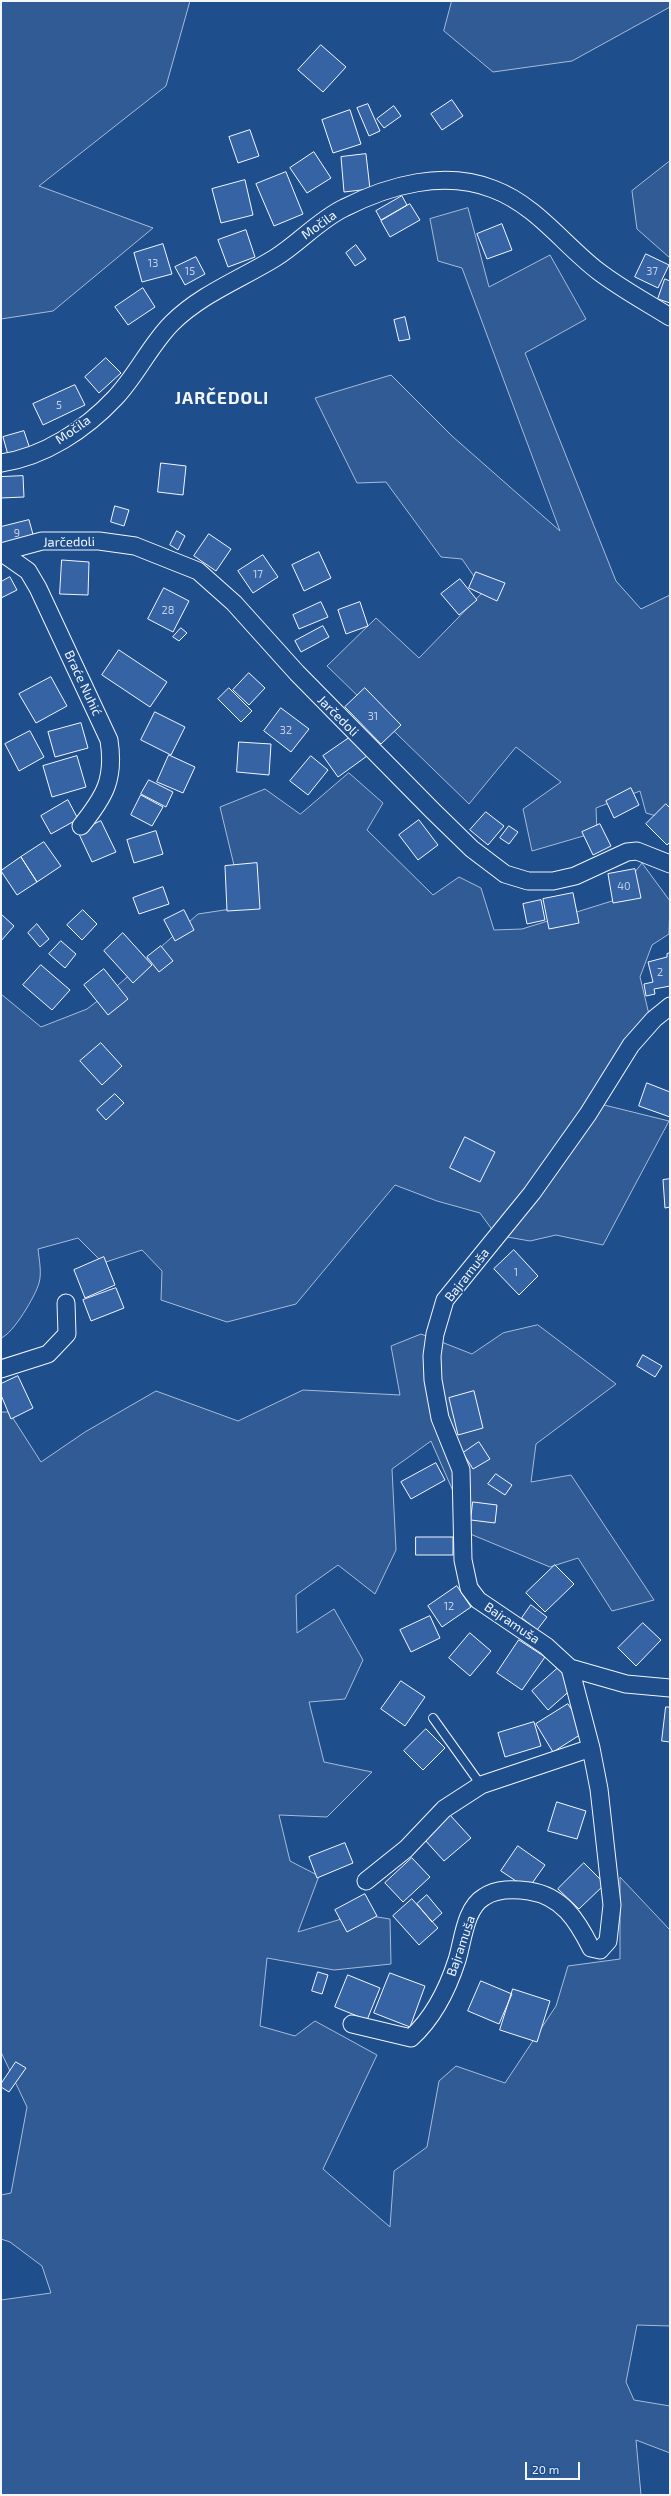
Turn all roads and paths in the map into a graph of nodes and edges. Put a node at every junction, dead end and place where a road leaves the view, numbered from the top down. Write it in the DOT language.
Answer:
graph roads {
  1 [pos="670,317"];
  2 [pos="1,463"];
  3 [pos="1,552"];
  4 [pos="81,826"];
  5 [pos="670,864"];
  6 [pos="670,1006"];
  7 [pos="66,1303"];
  8 [pos="1,1369"];
  9 [pos="570,1668"];
  10 [pos="670,1688"];
  11 [pos="433,1718"];
  12 [pos="591,1748"];
  13 [pos="481,1786"];
  14 [pos="366,1881"];
  15 [pos="352,2024"];
  1 -- 2 [label="street, Močila"];
  3 -- 4 [label="street, Braće Nuhić"];
  3 -- 5 [label="street, Jarčedoli"];
  6 -- 9 [label="street, Bajramuša"];
  7 -- 8 [label="street"];
  9 -- 10 [label="street, Bajramuša"];
  9 -- 12 [label="street, Bajramuša"];
  11 -- 13 [label="lane"];
  12 -- 13 [label="street"];
  12 -- 15 [label="street, Bajramuša"];
  13 -- 14 [label="street"];
}
